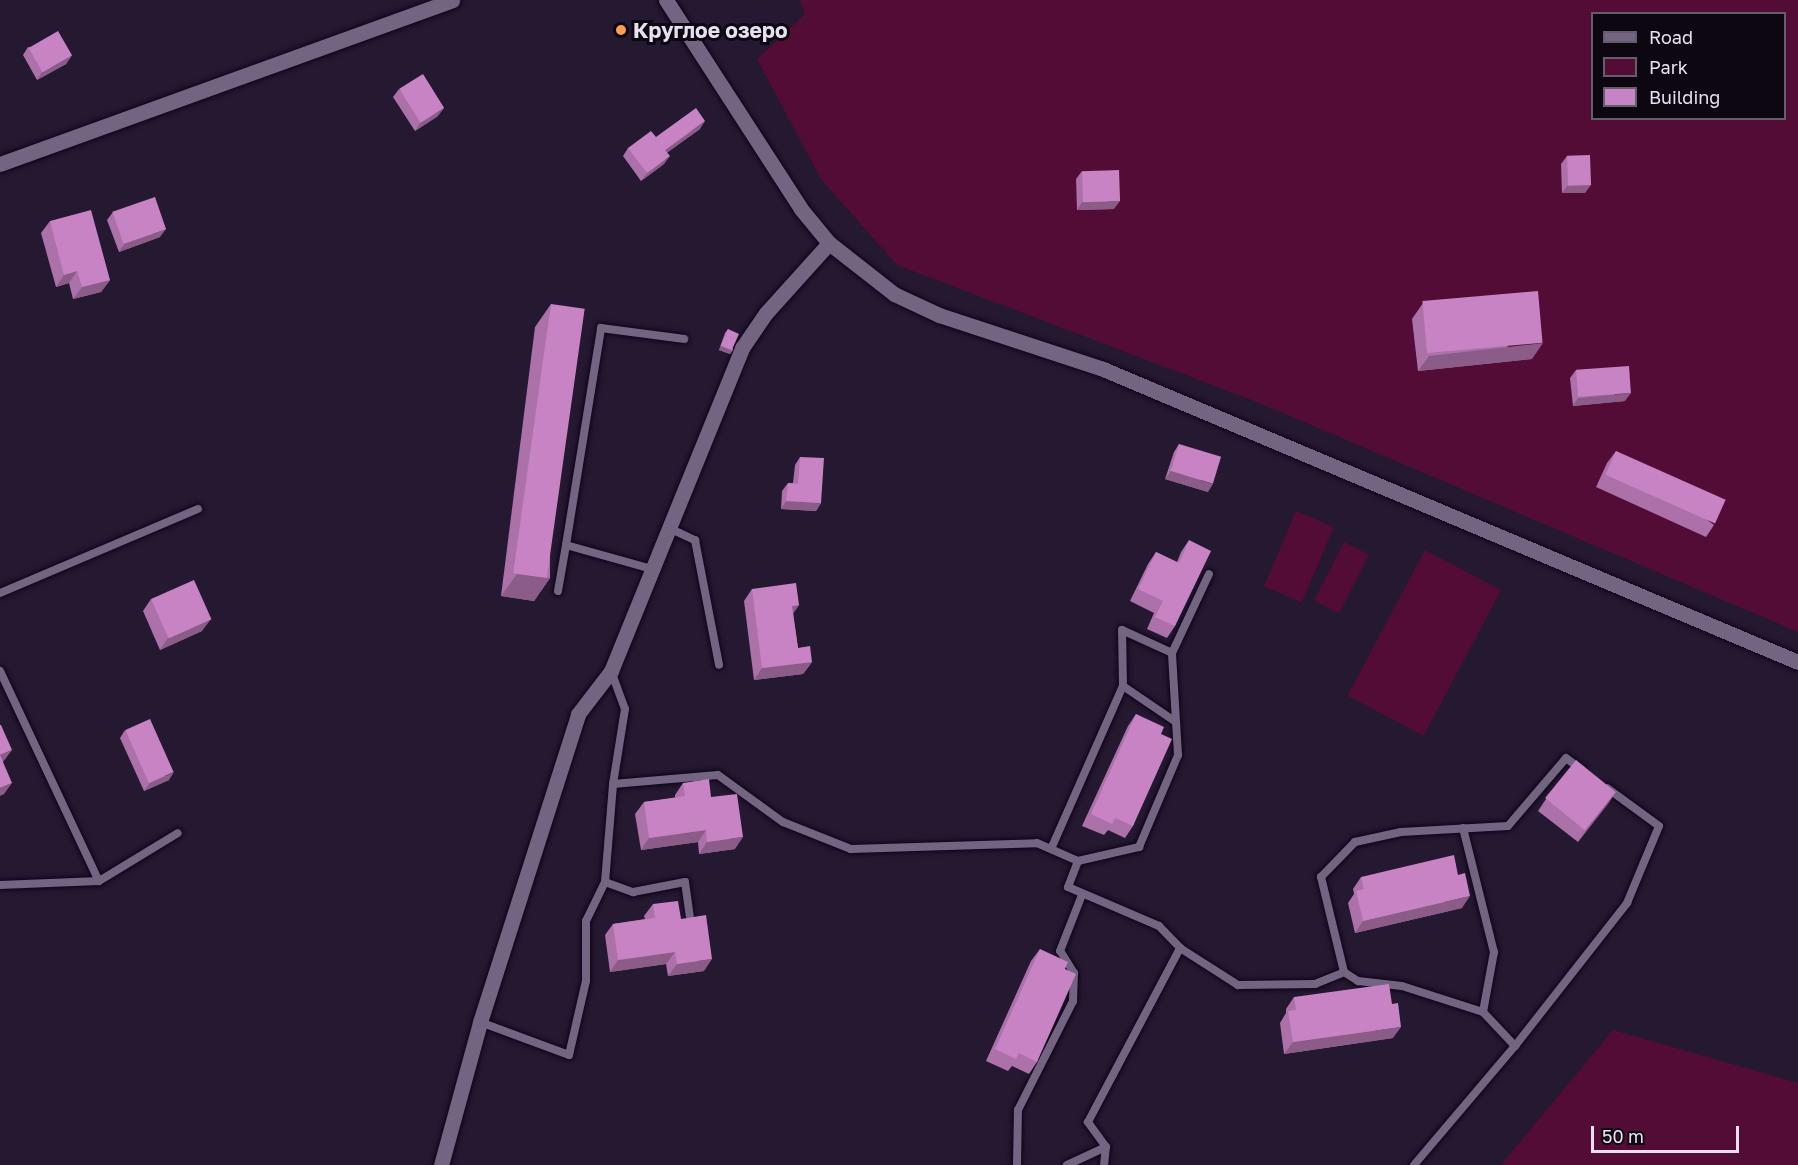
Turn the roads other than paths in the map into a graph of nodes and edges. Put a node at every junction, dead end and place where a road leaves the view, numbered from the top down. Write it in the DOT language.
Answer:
graph roads {
  1 [pos="452,0"];
  2 [pos="666,0"];
  3 [pos="0,164"];
  4 [pos="829,243"];
  5 [pos="684,339"];
  6 [pos="198,509"];
  7 [pos="669,528"];
  8 [pos="566,545"];
  9 [pos="652,569"];
  10 [pos="1209,574"];
  11 [pos="558,591"];
  12 [pos="0,593"];
  13 [pos="1172,653"];
  14 [pos="1798,662"];
  15 [pos="719,665"];
  16 [pos="0,671"];
  17 [pos="611,671"];
  18 [pos="1123,686"];
  19 [pos="1176,722"];
  20 [pos="613,784"];
  21 [pos="1463,828"];
  22 [pos="178,833"];
  23 [pos="1051,849"];
  24 [pos="1078,861"];
  25 [pos="99,881"];
  26 [pos="605,882"];
  27 [pos="0,885"];
  28 [pos="1082,895"];
  29 [pos="690,916"];
  30 [pos="1180,948"];
  31 [pos="1344,972"];
  32 [pos="1483,1012"];
  33 [pos="480,1022"];
  34 [pos="1515,1046"];
  35 [pos="1106,1147"];
  36 [pos="441,1165"];
  37 [pos="1017,1165"];
  38 [pos="1067,1165"];
  39 [pos="1104,1165"];
  40 [pos="1414,1165"];
  1 -- 3 [label="main road"];
  2 -- 4 [label="main road"];
  4 -- 7 [label="main road"];
  4 -- 14 [label="main road"];
  5 -- 8 [label="lane"];
  6 -- 12 [label="lane"];
  7 -- 9 [label="main road"];
  7 -- 15 [label="lane"];
  8 -- 9 [label="lane"];
  8 -- 11 [label="lane"];
  9 -- 17 [label="main road"];
  10 -- 13 [label="lane"];
  13 -- 18 [label="lane"];
  13 -- 19 [label="lane"];
  16 -- 25 [label="lane"];
  17 -- 20 [label="lane"];
  17 -- 33 [label="main road"];
  18 -- 19 [label="lane"];
  18 -- 23 [label="lane"];
  19 -- 24 [label="lane"];
  20 -- 23 [label="lane"];
  20 -- 26 [label="lane"];
  21 -- 31 [label="lane"];
  21 -- 32 [label="lane"];
  21 -- 34 [label="lane"];
  22 -- 25 [label="lane"];
  23 -- 24 [label="lane"];
  24 -- 28 [label="lane"];
  25 -- 27 [label="lane"];
  26 -- 29 [label="lane"];
  26 -- 33 [label="lane"];
  28 -- 30 [label="lane"];
  28 -- 37 [label="lane"];
  30 -- 31 [label="lane"];
  30 -- 35 [label="lane"];
  31 -- 32 [label="lane"];
  32 -- 34 [label="lane"];
  33 -- 36 [label="main road"];
  34 -- 40 [label="lane"];
  35 -- 38 [label="lane"];
  35 -- 39 [label="lane"];
}
